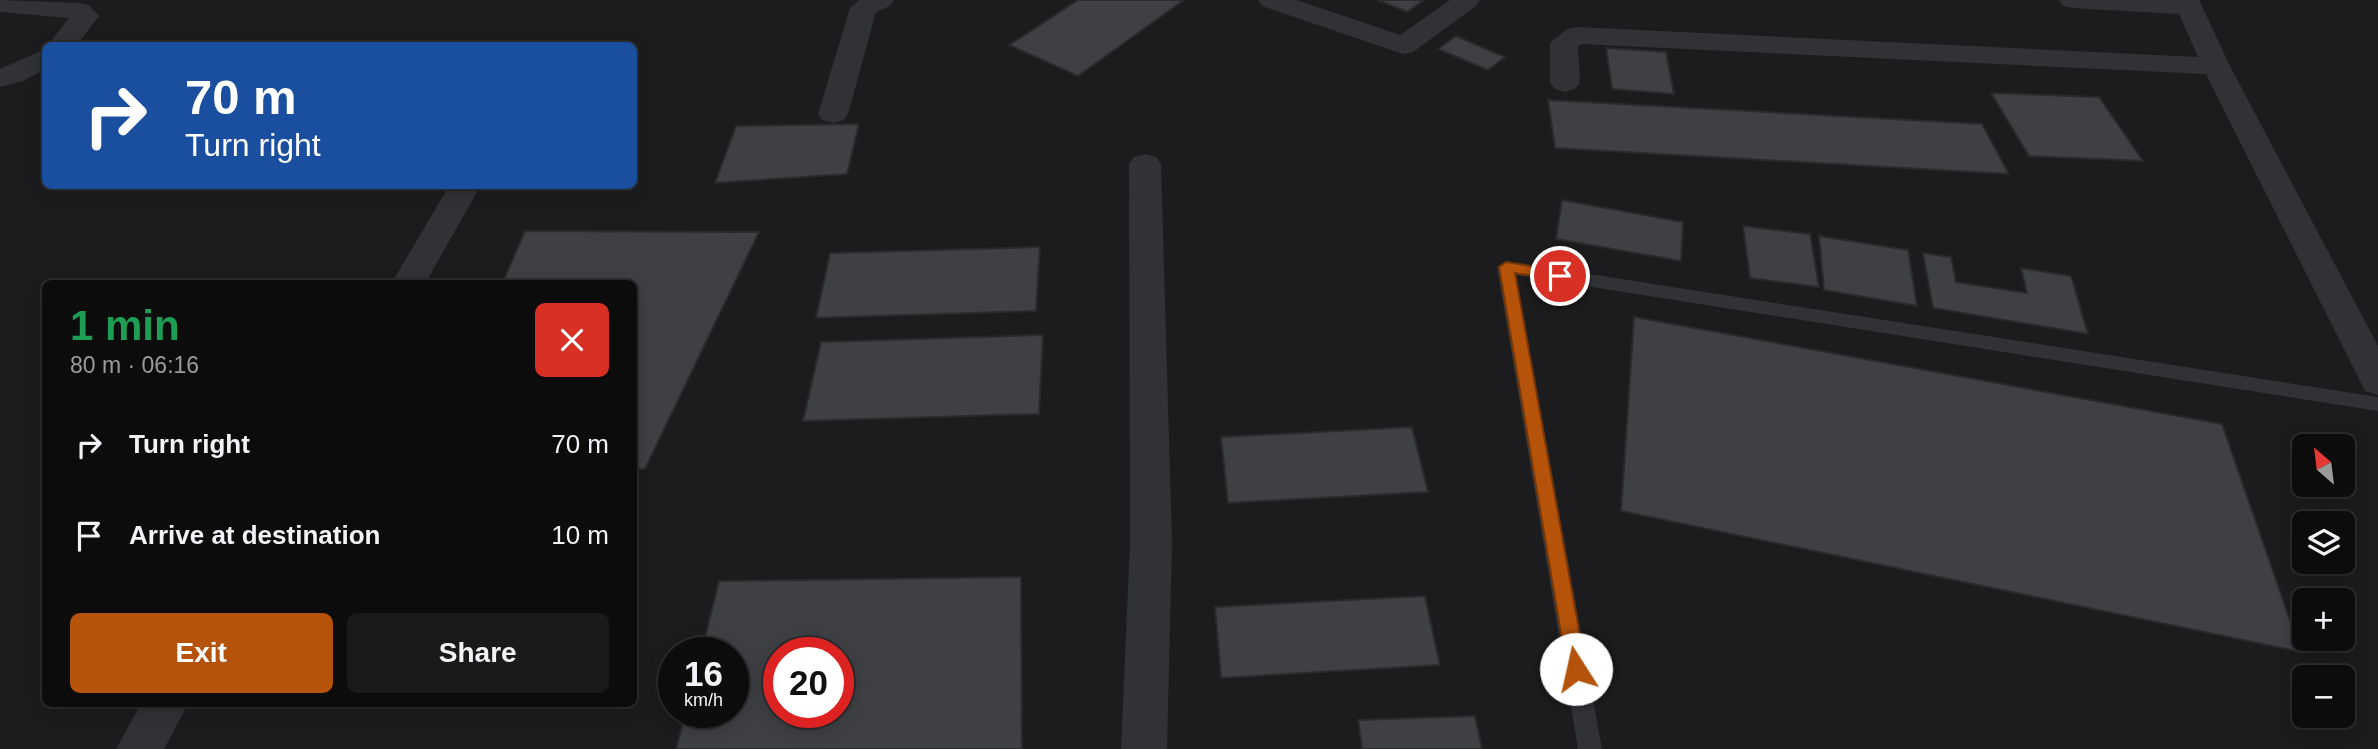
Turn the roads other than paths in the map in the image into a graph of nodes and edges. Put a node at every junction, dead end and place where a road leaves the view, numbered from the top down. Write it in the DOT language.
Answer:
graph roads {
  1 [pos="881,0"];
  2 [pos="1271,0"];
  3 [pos="1467,0"];
  4 [pos="2072,0"];
  5 [pos="2188,3"];
  6 [pos="0,4"];
  7 [pos="64,42"];
  8 [pos="42,59"];
  9 [pos="2216,66"];
  10 [pos="0,78"];
  11 [pos="1565,83"];
  12 [pos="833,114"];
  13 [pos="1145,164"];
  14 [pos="461,192"];
  15 [pos="410,280"];
  16 [pos="2378,381"];
  17 [pos="2378,404"];
  18 [pos="163,707"];
  19 [pos="139,749"];
  20 [pos="1144,749"];
  21 [pos="1590,749"];
  1 -- 12 [label="street"];
  2 -- 3 [label="street"];
  4 -- 5 [label="street"];
  5 -- 9 [label="street"];
  6 -- 7 [label="street"];
  8 -- 10 [label="street"];
  9 -- 11 [label="street"];
  9 -- 16 [label="street"];
  13 -- 20 [label="street"];
  14 -- 15 [label="street"];
  17 -- 21 [label="lane"];
  18 -- 19 [label="street"];
}
